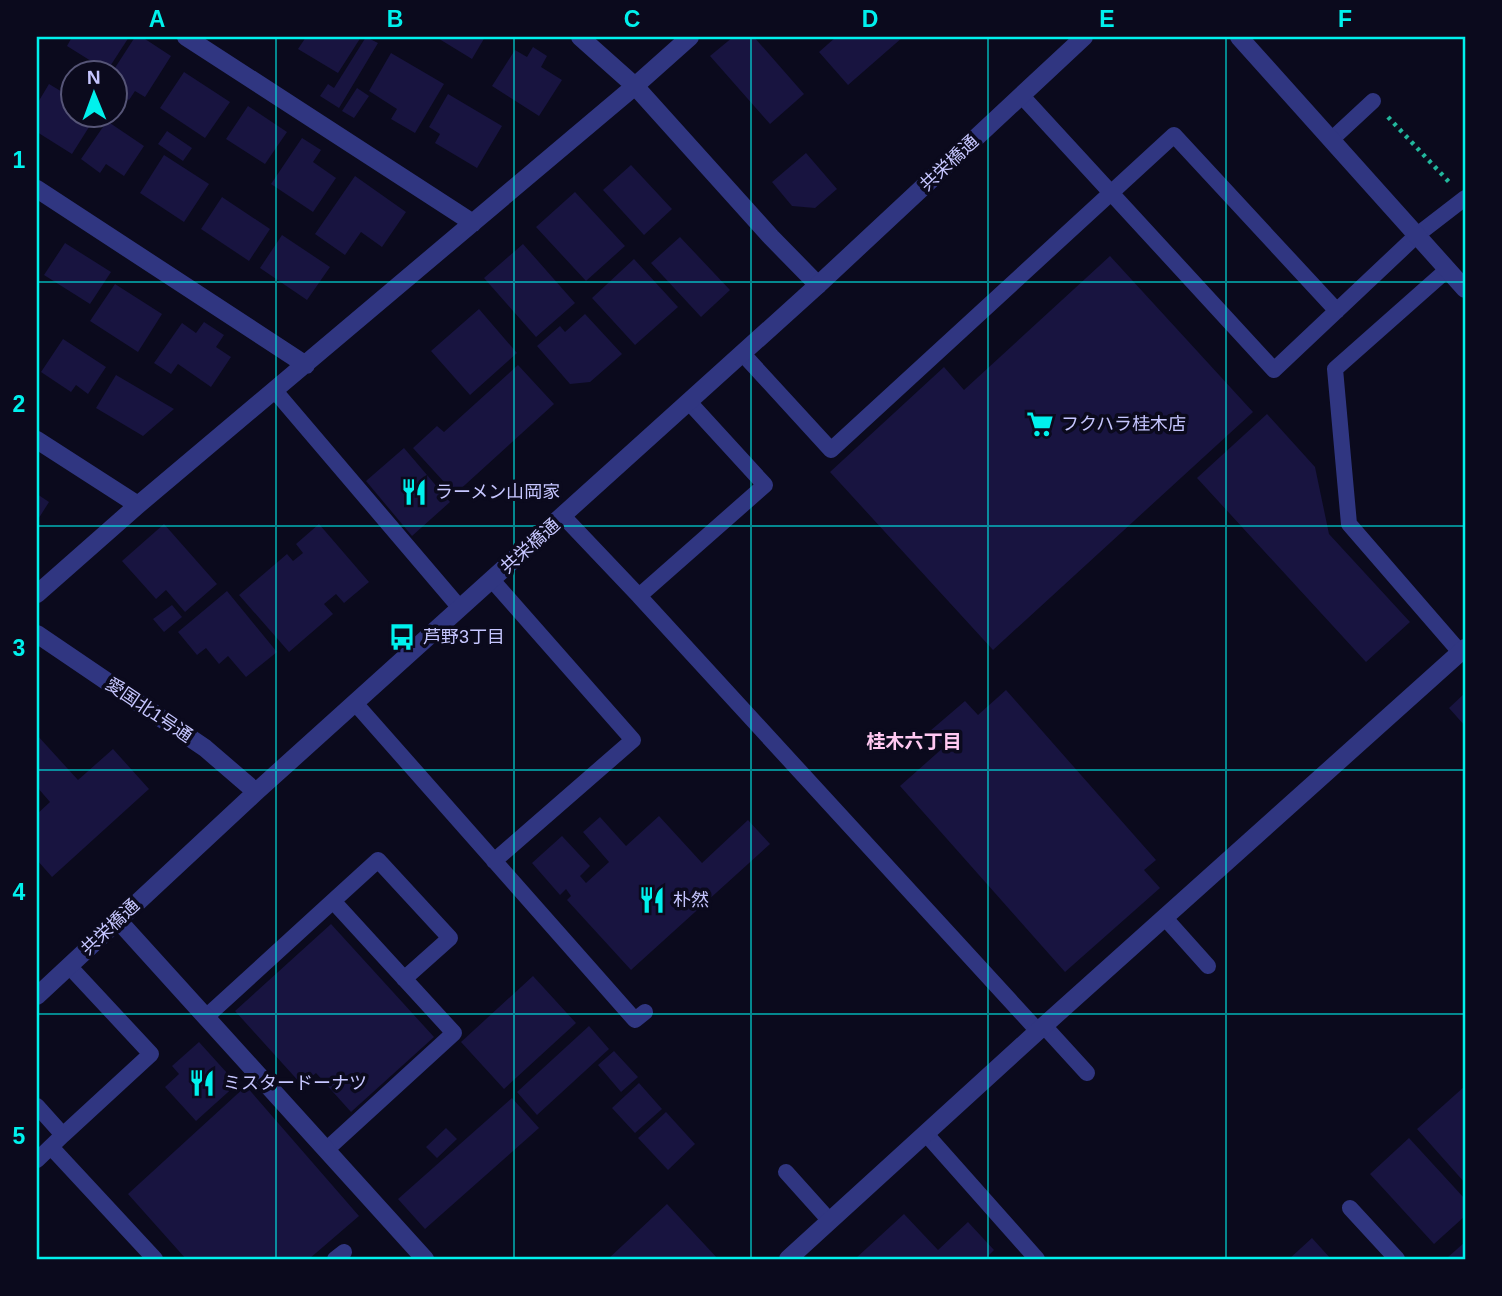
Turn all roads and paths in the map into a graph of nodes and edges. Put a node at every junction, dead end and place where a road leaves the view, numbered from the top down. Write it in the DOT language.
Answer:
graph roads {
  1 [pos="186,37"];
  2 [pos="580,37"];
  3 [pos="690,37"];
  4 [pos="1084,37"];
  5 [pos="1239,37"];
  6 [pos="635,86"];
  7 [pos="1021,96"];
  8 [pos="1373,101"];
  9 [pos="1331,140"];
  10 [pos="37,189"];
  11 [pos="1111,193"];
  12 [pos="1465,199"];
  13 [pos="473,223"];
  14 [pos="1417,235"];
  15 [pos="1448,269"];
  16 [pos="818,285"];
  17 [pos="1465,289"];
  18 [pos="1336,311"];
  19 [pos="743,354"];
  20 [pos="306,365"];
  21 [pos="275,391"];
  22 [pos="689,402"];
  23 [pos="37,440"];
  24 [pos="138,505"];
  25 [pos="563,516"];
  26 [pos="492,580"];
  27 [pos="37,594"];
  28 [pos="639,596"];
  29 [pos="460,608"];
  30 [pos="37,634"];
  31 [pos="1463,650"];
  32 [pos="355,704"];
  33 [pos="256,792"];
  34 [pos="494,862"];
  35 [pos="333,901"];
  36 [pos="1165,918"];
  37 [pos="117,919"];
  38 [pos="69,966"];
  39 [pos="1208,966"];
  40 [pos="404,979"];
  41 [pos="37,996"];
  42 [pos="645,1012"];
  43 [pos="206,1017"];
  44 [pos="1042,1029"];
  45 [pos="1087,1073"];
  46 [pos="37,1106"];
  47 [pos="926,1134"];
  48 [pos="63,1135"];
  49 [pos="51,1147"];
  50 [pos="326,1150"];
  51 [pos="37,1160"];
  52 [pos="786,1172"];
  53 [pos="1350,1208"];
  54 [pos="830,1221"];
  55 [pos="155,1259"];
  56 [pos="425,1259"];
  57 [pos="788,1259"];
  58 [pos="1037,1259"];
  59 [pos="1396,1259"];
  1 -- 13 [label="street"];
  2 -- 6 [label="street"];
  3 -- 6 [label="street"];
  4 -- 7 [label="street, 共栄橋通"];
  5 -- 9 [label="street"];
  6 -- 13 [label="street"];
  6 -- 16 [label="street"];
  7 -- 11 [label="lane"];
  7 -- 16 [label="street, 共栄橋通"];
  8 -- 9 [label="lane"];
  8 -- 12 [label="path"];
  9 -- 14 [label="street"];
  10 -- 20 [label="street"];
  11 -- 18 [label="lane"];
  11 -- 18 [label="lane"];
  11 -- 19 [label="lane"];
  12 -- 14 [label="lane"];
  13 -- 20 [label="street"];
  14 -- 15 [label="street"];
  14 -- 18 [label="lane"];
  15 -- 17 [label="street"];
  15 -- 31 [label="lane"];
  16 -- 19 [label="street, 共栄橋通"];
  19 -- 22 [label="street, 共栄橋通"];
  20 -- 21 [label="street"];
  21 -- 24 [label="street"];
  21 -- 29 [label="lane"];
  22 -- 25 [label="street, 共栄橋通"];
  22 -- 28 [label="lane"];
  23 -- 24 [label="street"];
  24 -- 27 [label="street"];
  25 -- 26 [label="street, 共栄橋通"];
  25 -- 28 [label="lane"];
  26 -- 29 [label="street, 共栄橋通"];
  26 -- 34 [label="lane"];
  28 -- 44 [label="lane"];
  29 -- 32 [label="street, 共栄橋通"];
  30 -- 33 [label="street, 愛国北1号通"];
  31 -- 36 [label="street"];
  32 -- 33 [label="street, 共栄橋通"];
  32 -- 34 [label="lane"];
  33 -- 37 [label="street, 共栄橋通"];
  34 -- 42 [label="lane"];
  35 -- 40 [label="lane"];
  35 -- 40 [label="lane"];
  35 -- 43 [label="lane"];
  36 -- 39 [label="lane"];
  36 -- 44 [label="street"];
  37 -- 38 [label="street, 共栄橋通"];
  37 -- 43 [label="street"];
  38 -- 41 [label="street, 共栄橋通"];
  38 -- 48 [label="lane"];
  40 -- 50 [label="lane"];
  43 -- 50 [label="street"];
  44 -- 45 [label="lane"];
  44 -- 47 [label="street"];
  46 -- 48 [label="lane"];
  47 -- 54 [label="street"];
  47 -- 58 [label="lane"];
  48 -- 49 [label="lane"];
  49 -- 51 [label="lane"];
  49 -- 55 [label="lane"];
  50 -- 56 [label="street"];
  52 -- 54 [label="lane"];
  53 -- 59 [label="lane"];
  54 -- 57 [label="street"];
}
